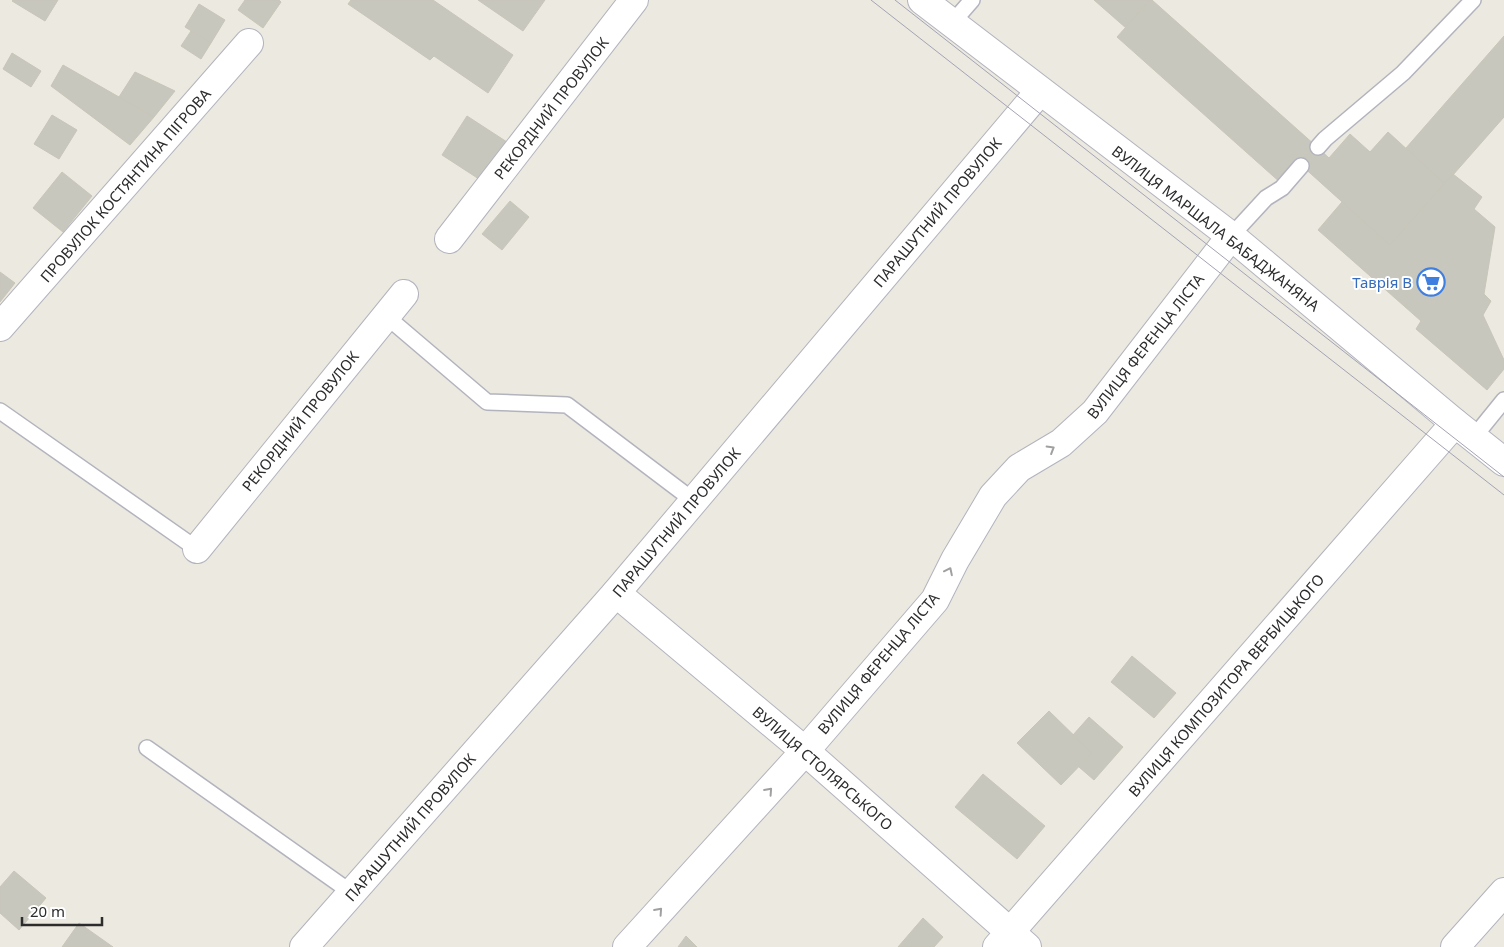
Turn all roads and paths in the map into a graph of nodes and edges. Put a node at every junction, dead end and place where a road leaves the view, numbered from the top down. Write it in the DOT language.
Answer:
graph roads {
  1 [pos="634,0"];
  2 [pos="922,0"];
  3 [pos="972,0"];
  4 [pos="1473,0"];
  5 [pos="952,23"];
  6 [pos="249,43"];
  7 [pos="1040,90"];
  8 [pos="1318,147"];
  9 [pos="1301,166"];
  10 [pos="1231,236"];
  11 [pos="449,239"];
  12 [pos="404,294"];
  13 [pos="386,316"];
  14 [pos="0,327"];
  15 [pos="1504,400"];
  16 [pos="0,411"];
  17 [pos="1464,430"];
  18 [pos="1504,462"];
  19 [pos="694,501"];
  20 [pos="197,549"];
  21 [pos="616,593"];
  22 [pos="147,748"];
  23 [pos="805,751"];
  24 [pos="1504,892"];
  25 [pos="352,893"];
  26 [pos="1011,942"];
  27 [pos="304,947"];
  28 [pos="627,947"];
  29 [pos="1454,947"];
  1 -- 11 [label="street, РЕКОРДНИЙ ПРОВУЛОК"];
  2 -- 5 [label="street, ВУЛИЦЯ МАРШАЛА БАБАДЖАНЯНА"];
  3 -- 5 [label="lane"];
  4 -- 8 [label="lane"];
  5 -- 7 [label="street, ВУЛИЦЯ МАРШАЛА БАБАДЖАНЯНА"];
  6 -- 14 [label="street, ПРОВУЛОК КОСТЯНТИНА ПІГРОВА"];
  7 -- 10 [label="street, ВУЛИЦЯ МАРШАЛА БАБАДЖАНЯНА"];
  7 -- 19 [label="street, ПАРАШУТНИЙ ПРОВУЛОК"];
  9 -- 10 [label="lane"];
  10 -- 17 [label="street, ВУЛИЦЯ МАРШАЛА БАБАДЖАНЯНА"];
  23 -- 10 [label="street, ВУЛИЦЯ ФЕРЕНЦА ЛІСТА, one-way"];
  12 -- 13 [label="street, РЕКОРДНИЙ ПРОВУЛОК"];
  13 -- 19 [label="lane"];
  13 -- 20 [label="street, РЕКОРДНИЙ ПРОВУЛОК"];
  15 -- 17 [label="lane"];
  16 -- 20 [label="lane"];
  17 -- 18 [label="street, ВУЛИЦЯ МАРШАЛА БАБАДЖАНЯНА"];
  17 -- 26 [label="street, ВУЛИЦЯ КОМПОЗИТОРА ВЕРБИЦЬКОГО"];
  19 -- 21 [label="street, ПАРАШУТНИЙ ПРОВУЛОК"];
  21 -- 23 [label="street, ВУЛИЦЯ СТОЛЯРСЬКОГО"];
  21 -- 25 [label="street, ПАРАШУТНИЙ ПРОВУЛОК"];
  22 -- 25 [label="lane"];
  23 -- 26 [label="street, ВУЛИЦЯ СТОЛЯРСЬКОГО"];
  28 -- 23 [label="street, ВУЛИЦЯ ФЕРЕНЦА ЛІСТА, one-way"];
  24 -- 29 [label="street"];
  25 -- 27 [label="street, ПАРАШУТНИЙ ПРОВУЛОК"];
}
